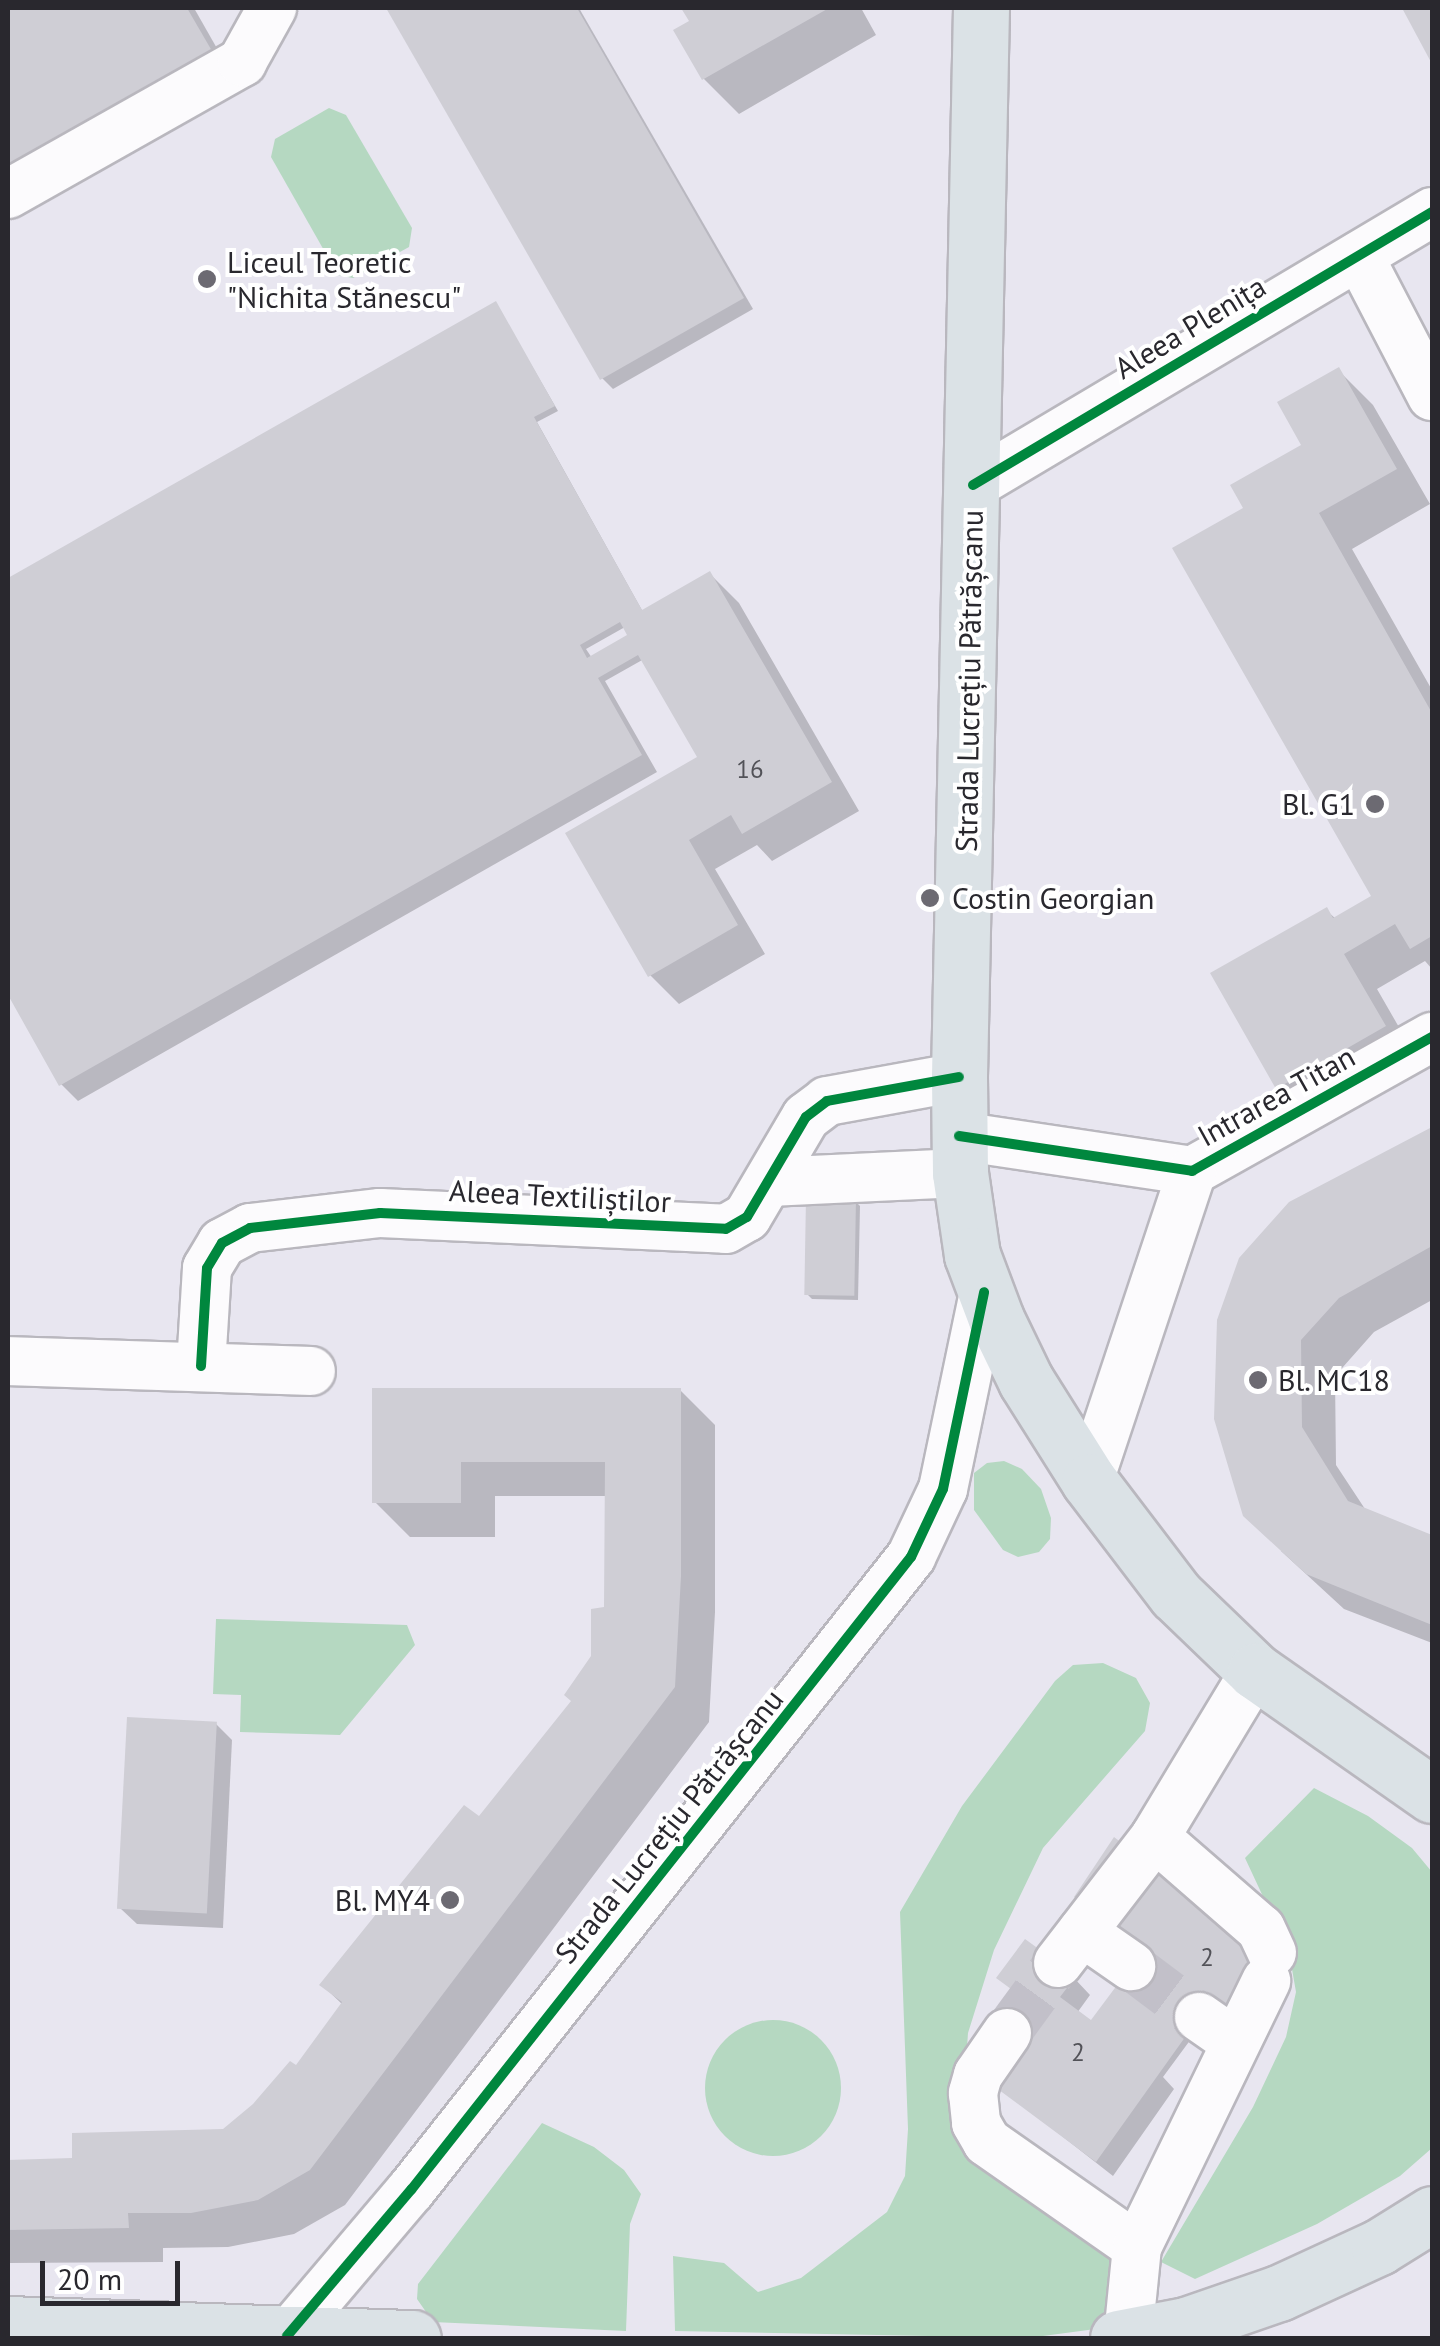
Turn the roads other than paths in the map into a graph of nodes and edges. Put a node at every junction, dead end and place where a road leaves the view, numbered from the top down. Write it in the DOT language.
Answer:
graph roads {
  1 [pos="272,8"];
  2 [pos="981,8"];
  3 [pos="8,194"];
  4 [pos="1432,212"];
  5 [pos="1360,256"];
  6 [pos="1432,396"];
  7 [pos="973,485"];
  8 [pos="1432,1037"];
  9 [pos="959,1078"];
  10 [pos="960,1154"];
  11 [pos="1192,1171"];
  12 [pos="769,1182"];
  13 [pos="984,1292"];
  14 [pos="8,1360"];
  15 [pos="202,1366"];
  16 [pos="312,1371"];
  17 [pos="1090,1481"];
  18 [pos="1255,1671"];
  19 [pos="1432,1795"];
  20 [pos="1156,1837"];
  21 [pos="1131,1966"];
  22 [pos="1007,2033"];
  23 [pos="1432,2214"];
  24 [pos="1136,2247"];
  25 [pos="8,2324"];
  26 [pos="287,2336"];
  27 [pos="413,2338"];
  28 [pos="1123,2338"];
  1 -- 3 [label="street"];
  2 -- 7 [label="main road, Strada Lucrețiu Pătrășcanu"];
  4 -- 5 [label="street, Aleea Plenița"];
  5 -- 6 [label="street"];
  5 -- 7 [label="street, Aleea Plenița"];
  7 -- 9 [label="main road, Strada Lucrețiu Pătrășcanu"];
  8 -- 11 [label="street, Intrarea Titan"];
  9 -- 10 [label="main road, Strada Lucrețiu Pătrășcanu"];
  9 -- 12 [label="street, Aleea Textiliștilor"];
  10 -- 11 [label="street, Intrarea Titan"];
  10 -- 12 [label="street"];
  10 -- 13 [label="main road, Strada Lucrețiu Pătrășcanu"];
  11 -- 17 [label="street, Intrarea Titan"];
  12 -- 15 [label="street, Aleea Textiliștilor"];
  13 -- 17 [label="main road, Strada Lucrețiu Pătrășcanu"];
  13 -- 26 [label="street, Strada Lucrețiu Pătrășcanu"];
  14 -- 15 [label="street"];
  15 -- 16 [label="street"];
  17 -- 18 [label="main road, Strada Lucrețiu Pătrășcanu"];
  18 -- 19 [label="main road, Strada Lucrețiu Pătrășcanu"];
  18 -- 20 [label="street"];
  20 -- 21 [label="street"];
  20 -- 24 [label="street"];
  22 -- 24 [label="street"];
  23 -- 28 [label="main road"];
  24 -- 28 [label="street"];
  25 -- 26 [label="main road"];
  26 -- 27 [label="main road"];
}
